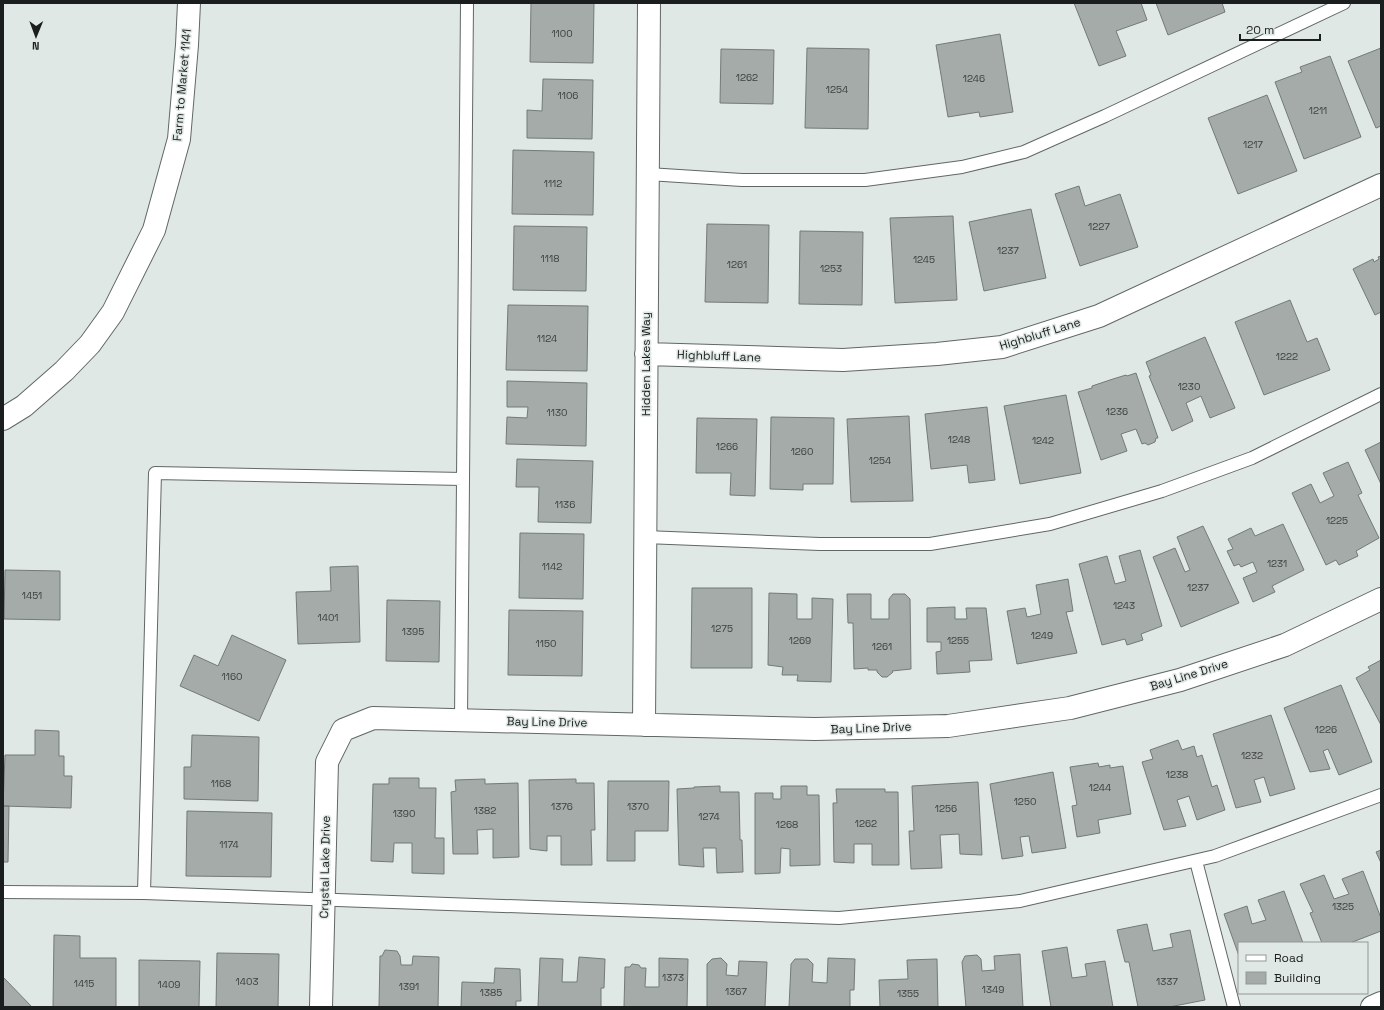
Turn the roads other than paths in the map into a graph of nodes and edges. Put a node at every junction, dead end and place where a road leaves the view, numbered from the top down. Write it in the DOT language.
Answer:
graph roads {
  1 [pos="189,3"];
  2 [pos="467,3"];
  3 [pos="649,3"];
  4 [pos="1344,3"];
  5 [pos="648,174"];
  6 [pos="1381,185"];
  7 [pos="646,354"];
  8 [pos="1381,394"];
  9 [pos="3,419"];
  10 [pos="463,478"];
  11 [pos="645,537"];
  12 [pos="1381,599"];
  13 [pos="461,720"];
  14 [pos="644,725"];
  15 [pos="343,730"];
  16 [pos="1381,795"];
  17 [pos="1196,861"];
  18 [pos="3,892"];
  19 [pos="144,893"];
  20 [pos="324,900"];
  21 [pos="1381,1003"];
  22 [pos="321,1007"];
  23 [pos="1234,1007"];
  24 [pos="1372,1007"];
  1 -- 9 [label="street, Farm to Market 1141"];
  2 -- 10 [label="lane"];
  3 -- 5 [label="street, Hidden Lakes Way"];
  4 -- 5 [label="lane"];
  5 -- 7 [label="street, Hidden Lakes Way"];
  6 -- 7 [label="street, Highbluff Lane"];
  7 -- 11 [label="street, Hidden Lakes Way"];
  8 -- 11 [label="lane"];
  10 -- 13 [label="lane"];
  10 -- 19 [label="lane"];
  11 -- 14 [label="street, Hidden Lakes Way"];
  12 -- 14 [label="street, Bay Line Drive"];
  13 -- 14 [label="street, Bay Line Drive"];
  13 -- 15 [label="street, Bay Line Drive"];
  15 -- 20 [label="street, Crystal Lake Drive"];
  16 -- 17 [label="lane"];
  17 -- 20 [label="lane"];
  17 -- 23 [label="lane"];
  18 -- 19 [label="lane"];
  19 -- 20 [label="lane"];
  20 -- 22 [label="street, Crystal Lake Drive"];
  21 -- 24 [label="street"];
}
